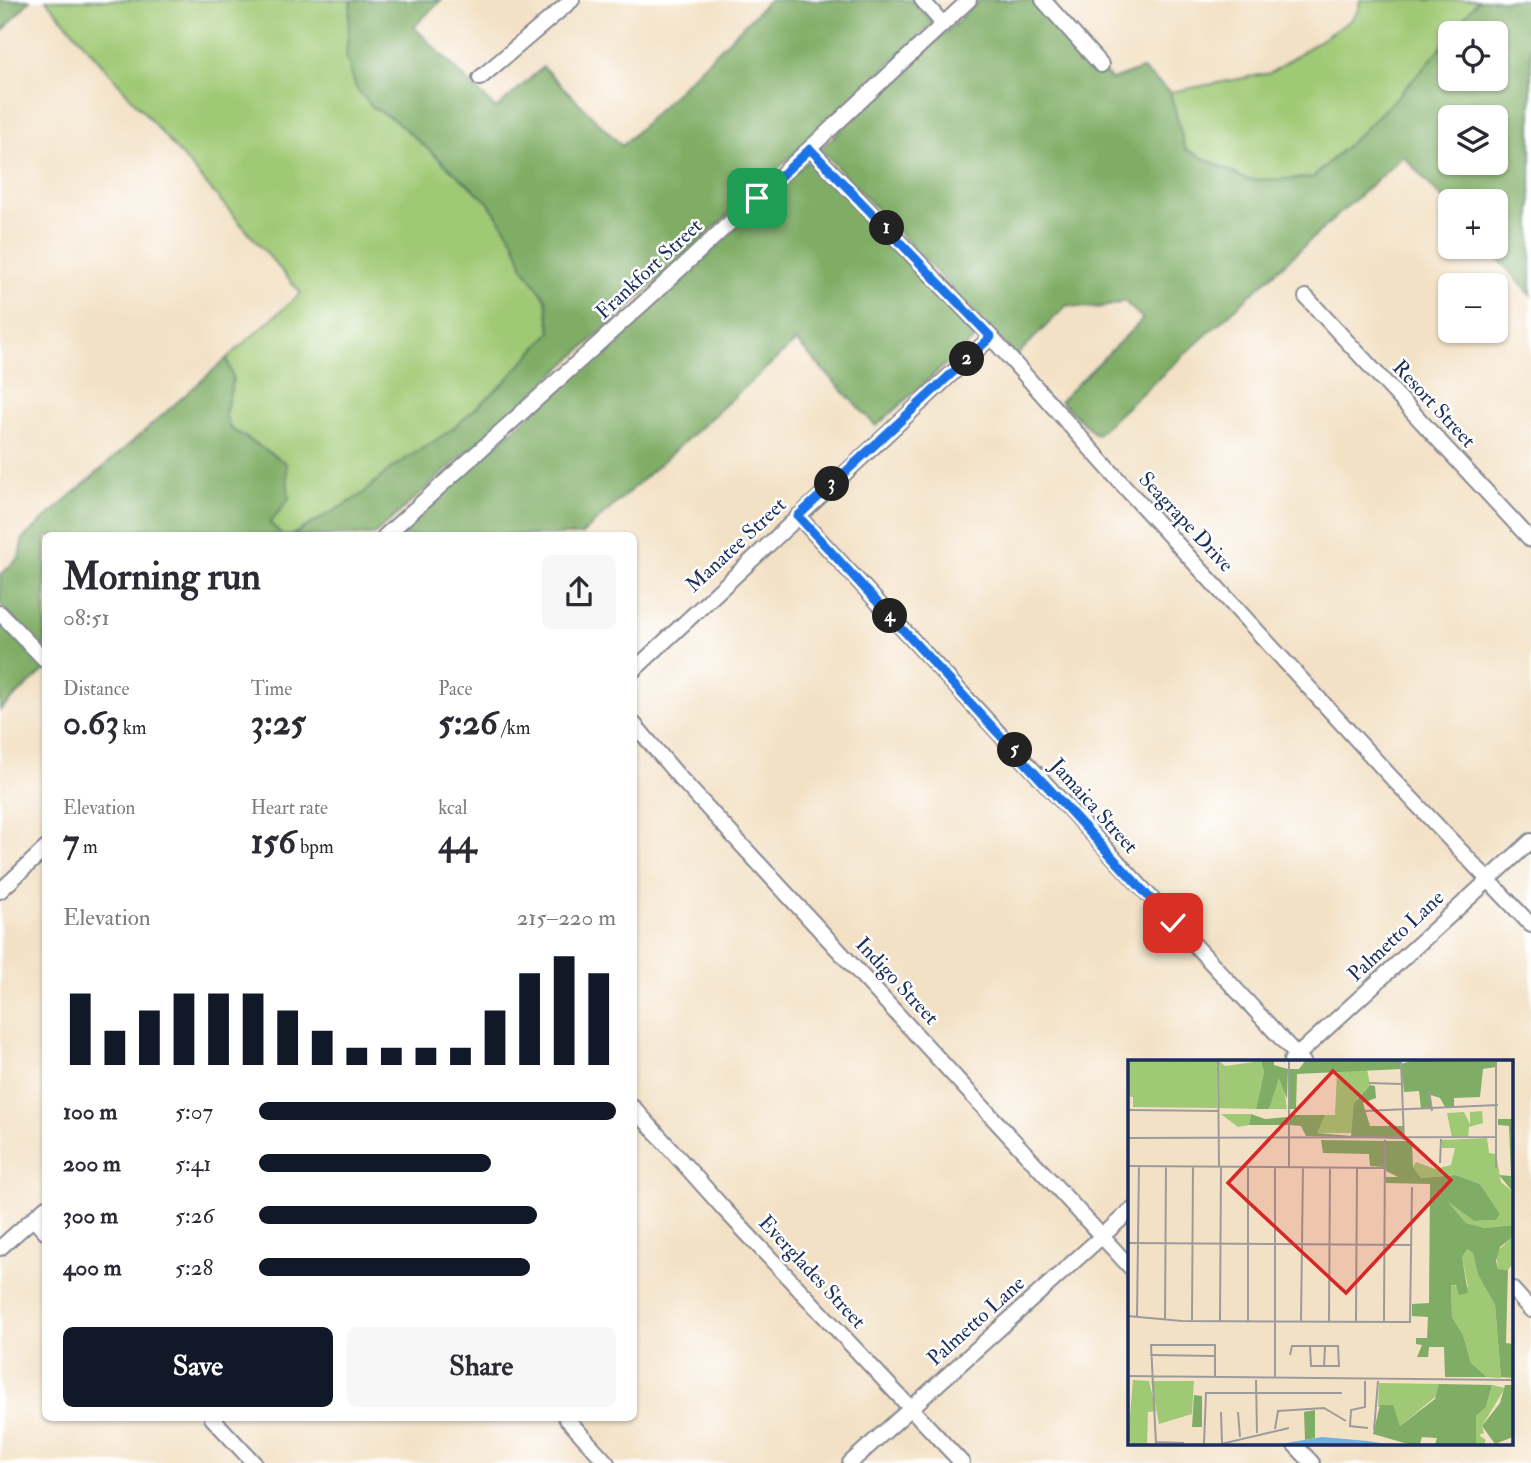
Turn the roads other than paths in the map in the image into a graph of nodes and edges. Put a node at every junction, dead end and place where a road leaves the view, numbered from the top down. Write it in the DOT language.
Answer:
graph roads {
  1 [pos="572,0"];
  2 [pos="922,0"];
  3 [pos="969,0"];
  4 [pos="1044,0"];
  5 [pos="943,24"];
  6 [pos="1101,65"];
  7 [pos="480,78"];
  8 [pos="810,149"];
  9 [pos="1306,297"];
  10 [pos="991,337"];
  11 [pos="798,516"];
  12 [pos="389,532"];
  13 [pos="1531,540"];
  14 [pos="0,612"];
  15 [pos="42,657"];
  16 [pos="637,667"];
  17 [pos="637,728"];
  18 [pos="1531,841"];
  19 [pos="42,852"];
  20 [pos="1489,879"];
  21 [pos="0,891"];
  22 [pos="1531,925"];
  23 [pos="1297,1060"];
  24 [pos="637,1111"];
  25 [pos="42,1211"];
  26 [pos="1128,1213"];
  27 [pos="33,1219"];
  28 [pos="42,1229"];
  29 [pos="1103,1237"];
  30 [pos="0,1248"];
  31 [pos="1128,1265"];
  32 [pos="1514,1291"];
  33 [pos="1531,1310"];
  34 [pos="910,1408"];
  35 [pos="215,1421"];
  36 [pos="569,1421"];
  37 [pos="1296,1446"];
  38 [pos="254,1463"];
  39 [pos="607,1463"];
  40 [pos="850,1463"];
  41 [pos="962,1463"];
  42 [pos="1312,1463"];
  1 -- 7 [label="street"];
  2 -- 5 [label="street"];
  3 -- 5 [label="street, Frankfort Street"];
  4 -- 6 [label="street"];
  5 -- 8 [label="street, Frankfort Street"];
  8 -- 10 [label="street, Seagrape Drive"];
  8 -- 12 [label="street, Frankfort Street"];
  9 -- 13 [label="street, Resort Street"];
  10 -- 11 [label="street, Manatee Street"];
  10 -- 20 [label="street, Seagrape Drive"];
  11 -- 16 [label="street, Manatee Street"];
  11 -- 23 [label="street, Jamaica Street"];
  14 -- 15 [label="street"];
  17 -- 29 [label="street, Indigo Street"];
  18 -- 20 [label="street, Palmetto Lane"];
  19 -- 21 [label="street"];
  20 -- 22 [label="street, Seagrape Drive"];
  20 -- 23 [label="street, Palmetto Lane"];
  24 -- 34 [label="street, Everglades Street"];
  25 -- 27 [label="street"];
  26 -- 29 [label="street, Palmetto Lane"];
  27 -- 28 [label="street"];
  27 -- 30 [label="street"];
  29 -- 31 [label="street, Indigo Street"];
  29 -- 34 [label="street, Palmetto Lane"];
  32 -- 33 [label="street"];
  34 -- 40 [label="street, Palmetto Lane"];
  34 -- 41 [label="street, Everglades Street"];
  35 -- 38 [label="street"];
  36 -- 39 [label="street"];
  37 -- 42 [label="street"];
}
